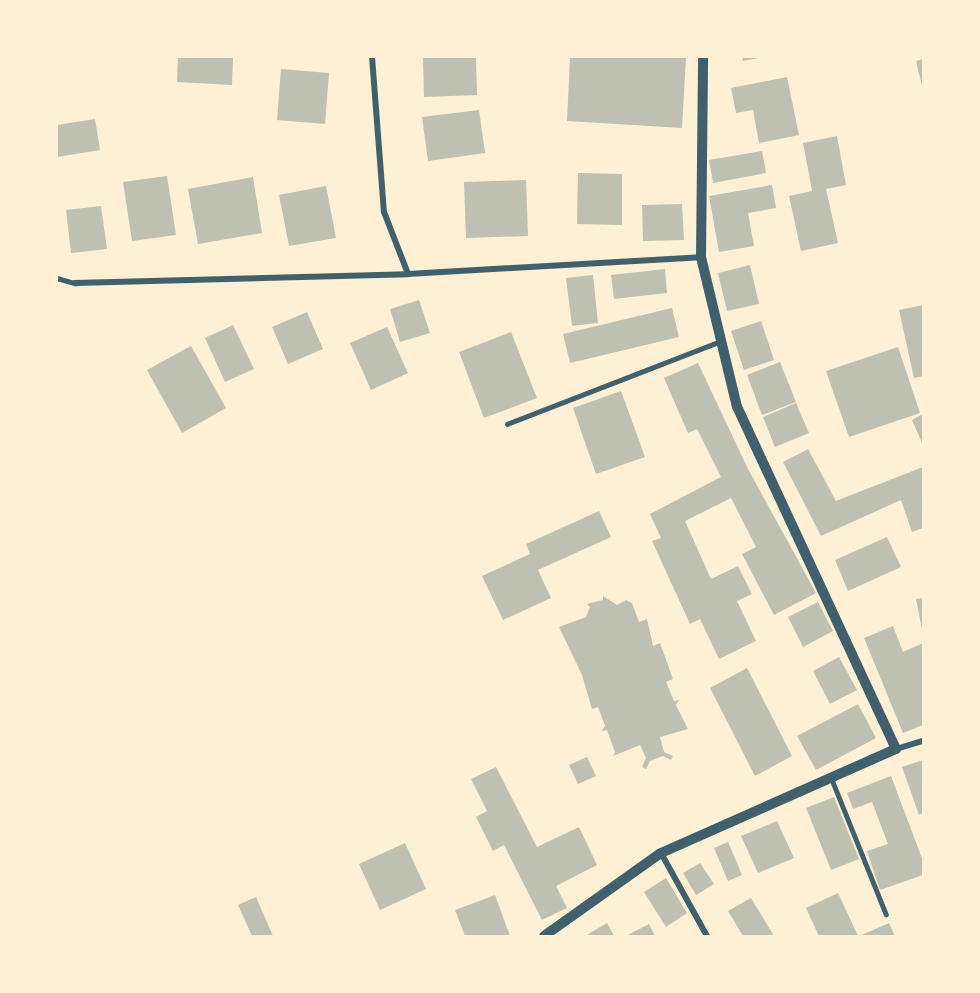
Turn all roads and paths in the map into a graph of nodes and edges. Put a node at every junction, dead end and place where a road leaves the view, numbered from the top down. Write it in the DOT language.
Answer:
graph roads {
  1 [pos="372,57"];
  2 [pos="703,57"];
  3 [pos="701,257"];
  4 [pos="408,274"];
  5 [pos="57,278"];
  6 [pos="75,283"];
  7 [pos="721,341"];
  8 [pos="507,424"];
  9 [pos="923,741"];
  10 [pos="896,749"];
  11 [pos="831,777"];
  12 [pos="661,853"];
  13 [pos="885,914"];
  14 [pos="544,936"];
  15 [pos="707,936"];
  1 -- 4 [label="street"];
  2 -- 3 [label="street"];
  3 -- 4 [label="street"];
  3 -- 7 [label="street"];
  4 -- 6 [label="street"];
  5 -- 6 [label="lane"];
  7 -- 8 [label="lane"];
  7 -- 10 [label="street"];
  9 -- 10 [label="street"];
  10 -- 11 [label="street"];
  11 -- 12 [label="street"];
  11 -- 13 [label="lane"];
  12 -- 14 [label="street"];
  12 -- 15 [label="street"];
}
